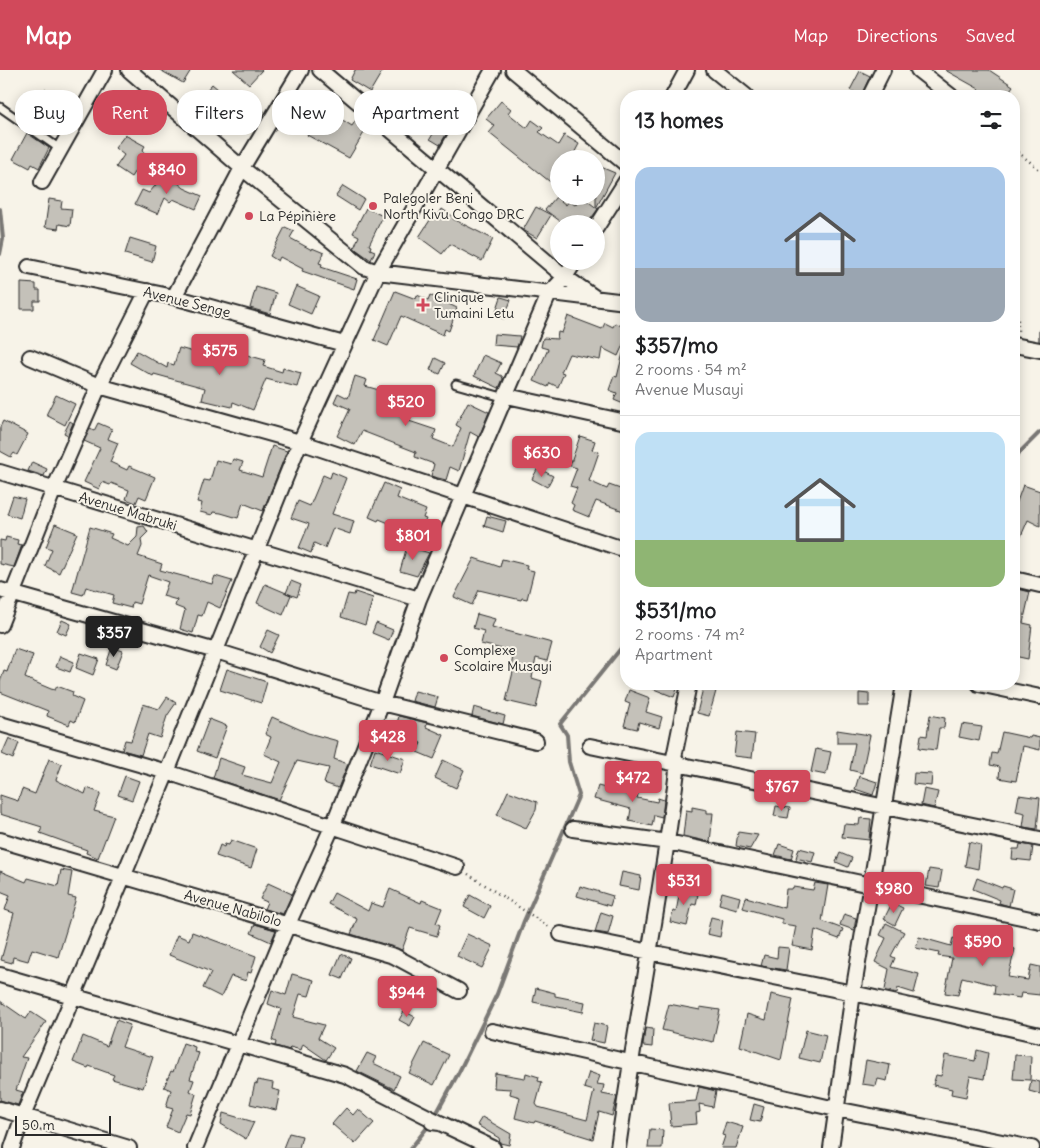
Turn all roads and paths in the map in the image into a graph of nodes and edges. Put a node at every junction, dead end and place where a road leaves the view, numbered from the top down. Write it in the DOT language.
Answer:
graph roads {
  1 [pos="105,70"];
  2 [pos="129,70"];
  3 [pos="301,70"];
  4 [pos="320,70"];
  5 [pos="493,70"];
  6 [pos="513,70"];
  7 [pos="687,70"];
  8 [pos="714,70"];
  9 [pos="883,70"];
  10 [pos="918,70"];
  11 [pos="676,90"];
  12 [pos="739,90"];
  13 [pos="873,90"];
  14 [pos="943,90"];
  15 [pos="0,107"];
  16 [pos="60,149"];
  17 [pos="1020,154"];
  18 [pos="620,159"];
  19 [pos="242,168"];
  20 [pos="437,170"];
  21 [pos="1040,170"];
  22 [pos="42,182"];
  23 [pos="620,190"];
  24 [pos="604,215"];
  25 [pos="29,267"];
  26 [pos="569,270"];
  27 [pos="378,272"];
  28 [pos="564,278"];
  29 [pos="147,291"];
  30 [pos="549,294"];
  31 [pos="174,297"];
  32 [pos="596,298"];
  33 [pos="620,301"];
  34 [pos="344,344"];
  35 [pos="1020,347"];
  36 [pos="1037,349"];
  37 [pos="30,357"];
  38 [pos="456,384"];
  39 [pos="99,386"];
  40 [pos="507,397"];
  41 [pos="620,421"];
  42 [pos="300,442"];
  43 [pos="0,472"];
  44 [pos="54,488"];
  45 [pos="464,496"];
  46 [pos="620,548"];
  47 [pos="256,549"];
  48 [pos="1020,580"];
  49 [pos="1040,585"];
  50 [pos="6,591"];
  51 [pos="419,599"];
  52 [pos="0,625"];
  53 [pos="216,651"];
  54 [pos="688,690"];
  55 [pos="903,690"];
  56 [pos="1007,690"];
  57 [pos="1040,697"];
  58 [pos="382,703"];
  59 [pos="0,724"];
  60 [pos="536,740"];
  61 [pos="590,746"];
  62 [pos="675,763"];
  63 [pos="167,772"];
  64 [pos="883,805"];
  65 [pos="334,825"];
  66 [pos="573,829"];
  67 [pos="1040,839"];
  68 [pos="0,840"];
  69 [pos="668,842"];
  70 [pos="457,867"];
  71 [pos="123,876"];
  72 [pos="872,884"];
  73 [pos="1040,921"];
  74 [pos="288,924"];
  75 [pos="561,934"];
  76 [pos="648,954"];
  77 [pos="0,975"];
  78 [pos="459,991"];
  79 [pos="853,993"];
  80 [pos="73,997"];
  81 [pos="492,1031"];
  82 [pos="1040,1035"];
  83 [pos="239,1044"];
  84 [pos="630,1060"];
  85 [pos="0,1109"];
  86 [pos="836,1109"];
  87 [pos="23,1116"];
  88 [pos="12,1148"];
  89 [pos="128,1148"];
  90 [pos="195,1148"];
  91 [pos="493,1148"];
  92 [pos="618,1148"];
  93 [pos="831,1148"];
  94 [pos="1032,1148"];
  1 -- 16 [label="street"];
  2 -- 19 [label="street"];
  3 -- 19 [label="street"];
  4 -- 20 [label="street"];
  5 -- 20 [label="street"];
  6 -- 18 [label="street"];
  7 -- 11 [label="street"];
  8 -- 12 [label="street"];
  9 -- 13 [label="street"];
  10 -- 14 [label="street"];
  15 -- 16 [label="lane"];
  16 -- 22 [label="street"];
  17 -- 21 [label="path"];
  19 -- 27 [label="street"];
  19 -- 31 [label="street"];
  20 -- 27 [label="street"];
  20 -- 28 [label="street"];
  23 -- 24 [label="street"];
  25 -- 29 [label="street, Avenue Senge"];
  26 -- 28 [label="street"];
  27 -- 30 [label="street"];
  27 -- 34 [label="street"];
  28 -- 30 [label="street"];
  28 -- 32 [label="street"];
  29 -- 31 [label="street, Avenue Senge"];
  29 -- 39 [label="street"];
  30 -- 32 [label="street"];
  30 -- 40 [label="street"];
  31 -- 34 [label="street, Avenue Senge"];
  32 -- 33 [label="street"];
  34 -- 42 [label="street"];
  35 -- 36 [label="street"];
  37 -- 39 [label="street"];
  38 -- 40 [label="lane"];
  39 -- 42 [label="street"];
  39 -- 44 [label="street"];
  40 -- 41 [label="street"];
  40 -- 45 [label="street"];
  42 -- 45 [label="street"];
  42 -- 47 [label="street"];
  43 -- 44 [label="street, Avenue Mabruki"];
  44 -- 47 [label="street, Avenue Mabruki"];
  44 -- 50 [label="street"];
  45 -- 46 [label="street"];
  45 -- 51 [label="street"];
  47 -- 51 [label="street, Avenue Mabruki"];
  47 -- 53 [label="street"];
  48 -- 49 [label="street"];
  50 -- 52 [label="street"];
  50 -- 53 [label="street"];
  51 -- 58 [label="street"];
  53 -- 58 [label="street"];
  53 -- 63 [label="street"];
  54 -- 62 [label="street"];
  55 -- 64 [label="street"];
  56 -- 57 [label="street"];
  58 -- 60 [label="street"];
  58 -- 65 [label="street"];
  59 -- 63 [label="street"];
  61 -- 62 [label="street"];
  62 -- 64 [label="street"];
  62 -- 69 [label="street"];
  63 -- 65 [label="street"];
  63 -- 71 [label="street"];
  64 -- 67 [label="street"];
  64 -- 72 [label="street"];
  65 -- 70 [label="street"];
  65 -- 74 [label="street"];
  66 -- 69 [label="street"];
  68 -- 71 [label="street, Avenue Nabilolo"];
  69 -- 72 [label="street"];
  69 -- 76 [label="street"];
  70 -- 75 [label="path"];
  71 -- 74 [label="street, Avenue Nabilolo"];
  71 -- 80 [label="street"];
  72 -- 73 [label="street"];
  72 -- 79 [label="street"];
  74 -- 78 [label="street, Avenue Nabilolo"];
  74 -- 83 [label="street"];
  75 -- 76 [label="street"];
  76 -- 79 [label="street"];
  76 -- 84 [label="street"];
  77 -- 80 [label="street"];
  79 -- 82 [label="street"];
  79 -- 86 [label="street"];
  80 -- 83 [label="street"];
  80 -- 87 [label="street"];
  81 -- 84 [label="street"];
  83 -- 90 [label="street"];
  83 -- 91 [label="street"];
  84 -- 86 [label="street"];
  84 -- 92 [label="street"];
  85 -- 87 [label="street"];
  86 -- 93 [label="street"];
  86 -- 94 [label="street"];
  87 -- 88 [label="street"];
  87 -- 89 [label="street"];
}
